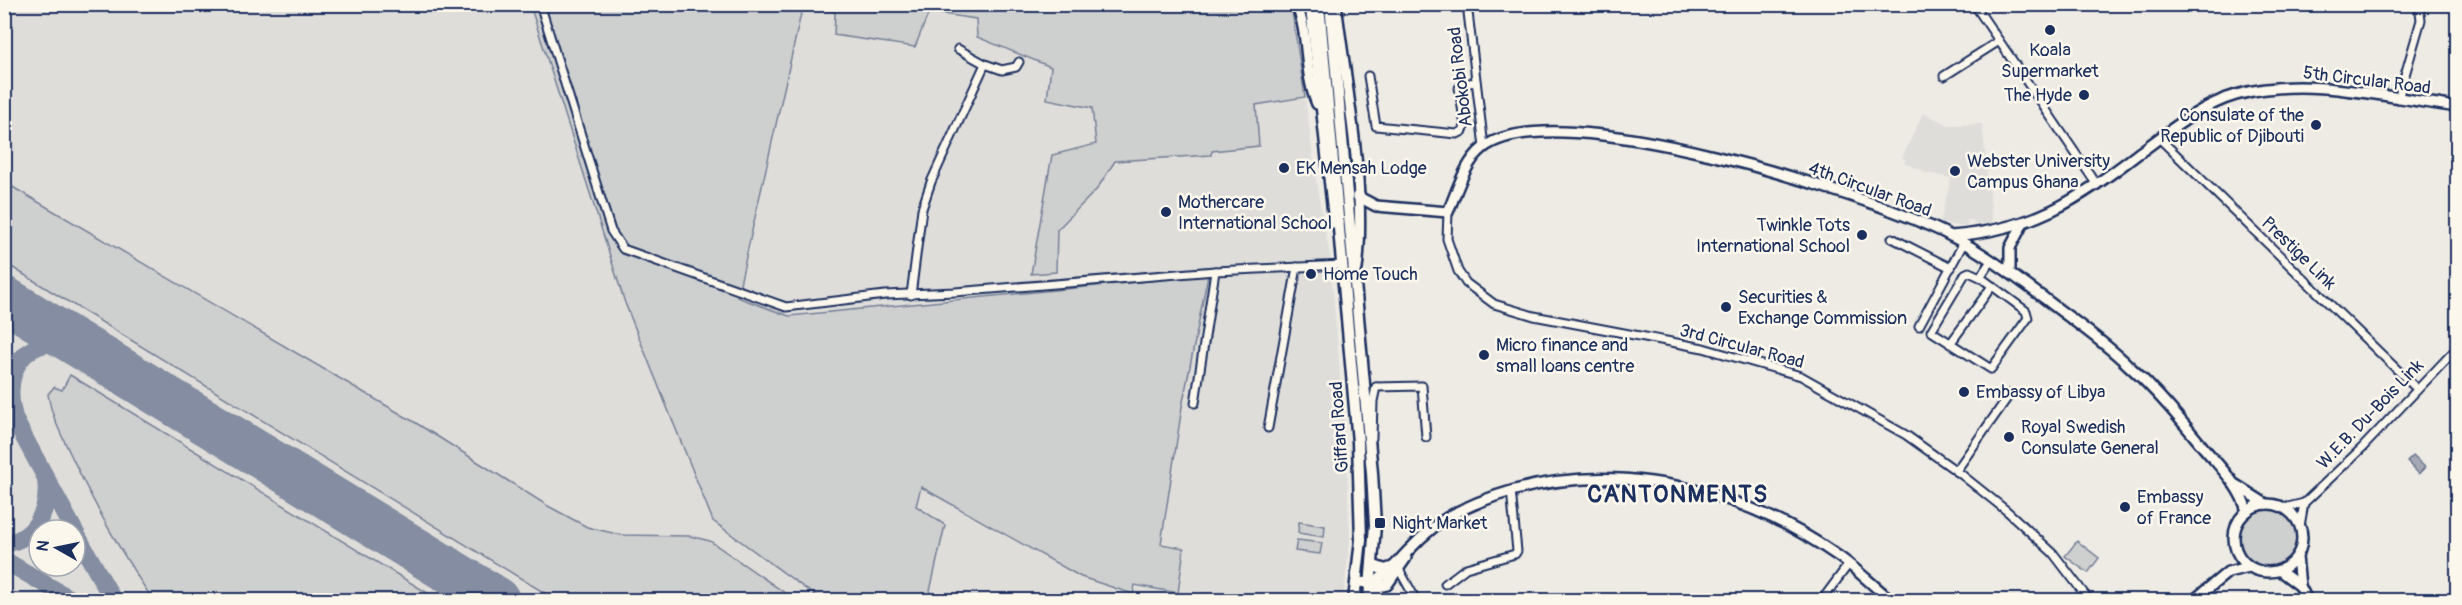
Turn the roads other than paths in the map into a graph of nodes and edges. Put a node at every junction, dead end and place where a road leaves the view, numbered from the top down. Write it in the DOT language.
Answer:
graph roads {
  1 [pos="540,4"];
  2 [pos="1296,4"];
  3 [pos="1310,4"];
  4 [pos="1319,4"];
  5 [pos="1330,4"];
  6 [pos="1336,4"];
  7 [pos="1467,4"];
  8 [pos="1974,4"];
  9 [pos="2419,4"];
  10 [pos="1999,41"];
  11 [pos="958,49"];
  12 [pos="1019,62"];
  13 [pos="985,64"];
  14 [pos="1368,76"];
  15 [pos="1944,76"];
  16 [pos="1476,82"];
  17 [pos="2398,99"];
  18 [pos="2457,108"];
  19 [pos="1330,110"];
  20 [pos="2159,138"];
  21 [pos="1484,147"];
  22 [pos="2097,185"];
  23 [pos="1357,196"];
  24 [pos="1376,206"];
  25 [pos="1448,212"];
  26 [pos="1358,219"];
  27 [pos="2022,225"];
  28 [pos="1951,236"];
  29 [pos="1892,238"];
  30 [pos="1964,244"];
  31 [pos="1991,261"];
  32 [pos="1343,265"];
  33 [pos="1297,267"];
  34 [pos="1950,268"];
  35 [pos="1215,271"];
  36 [pos="2010,273"];
  37 [pos="1980,277"];
  38 [pos="1354,280"];
  39 [pos="1992,286"];
  40 [pos="911,295"];
  41 [pos="1919,326"];
  42 [pos="1950,344"];
  43 [pos="2457,347"];
  44 [pos="1363,372"];
  45 [pos="1376,387"];
  46 [pos="2417,389"];
  47 [pos="2010,394"];
  48 [pos="1195,404"];
  49 [pos="1268,428"];
  50 [pos="1426,437"];
  51 [pos="1370,446"];
  52 [pos="1956,471"];
  53 [pos="2232,482"];
  54 [pos="1511,490"];
  55 [pos="2266,504"];
  56 [pos="2304,504"];
  57 [pos="2284,508"];
  58 [pos="2247,511"];
  59 [pos="2300,526"];
  60 [pos="2236,550"];
  61 [pos="2296,557"];
  62 [pos="1848,565"];
  63 [pos="1374,566"];
  64 [pos="2249,567"];
  65 [pos="1397,569"];
  66 [pos="2280,571"];
  67 [pos="2228,572"];
  68 [pos="1357,582"];
  69 [pos="1371,583"];
  70 [pos="1445,584"];
  71 [pos="2300,586"];
  72 [pos="1354,600"];
  73 [pos="1369,600"];
  74 [pos="1376,600"];
  75 [pos="1382,600"];
  76 [pos="1416,600"];
  77 [pos="1822,600"];
  78 [pos="1891,600"];
  79 [pos="2089,600"];
  80 [pos="2194,600"];
  81 [pos="2307,600"];
  1 -- 40 [label="street"];
  2 -- 19 [label="street"];
  3 -- 19 [label="street, Giffard Road"];
  4 -- 19 [label="main road, Giffard Road"];
  5 -- 19 [label="main road, Giffard Road"];
  6 -- 23 [label="street, Giffard Road"];
  7 -- 16 [label="street, Abokobi Road"];
  8 -- 10 [label="street"];
  9 -- 17 [label="street"];
  10 -- 15 [label="street"];
  10 -- 22 [label="street"];
  11 -- 13 [label="street"];
  12 -- 13 [label="street"];
  13 -- 40 [label="street"];
  14 -- 16 [label="street"];
  16 -- 21 [label="street, Abokobi Road"];
  17 -- 18 [label="street, 5th Circular Road"];
  17 -- 20 [label="street, 5th Circular Road"];
  19 -- 32 [label="main road, Giffard Road"];
  19 -- 38 [label="main road, Giffard Road"];
  20 -- 22 [label="street, 5th Circular Road"];
  20 -- 46 [label="street, Prestige Link"];
  21 -- 25 [label="street"];
  21 -- 28 [label="street, 4th Circular Road"];
  22 -- 27 [label="street, 5th Circular Road"];
  23 -- 24 [label="street"];
  23 -- 26 [label="street, Giffard Road"];
  24 -- 25 [label="street"];
  24 -- 26 [label="street"];
  25 -- 52 [label="street, 3rd Circular Road"];
  26 -- 38 [label="street, Giffard Road"];
  27 -- 28 [label="street, 5th Circular Road"];
  27 -- 36 [label="street"];
  28 -- 30 [label="street, 4th Circular Road"];
  29 -- 34 [label="street"];
  30 -- 31 [label="street, 4th Circular Road"];
  30 -- 34 [label="street"];
  31 -- 36 [label="street, 4th Circular Road"];
  31 -- 37 [label="street"];
  32 -- 33 [label="street"];
  32 -- 68 [label="main road, Giffard Road"];
  33 -- 35 [label="street"];
  33 -- 49 [label="street"];
  34 -- 41 [label="street"];
  35 -- 40 [label="street"];
  35 -- 48 [label="street"];
  36 -- 53 [label="street, 4th Circular Road"];
  37 -- 39 [label="street"];
  37 -- 42 [label="street"];
  38 -- 44 [label="main road, Giffard Road"];
  39 -- 42 [label="street"];
  39 -- 42 [label="street"];
  43 -- 46 [label="street, W.E.B. Du-Bois Link"];
  44 -- 45 [label="street"];
  44 -- 51 [label="main road, Giffard Road"];
  45 -- 50 [label="street"];
  45 -- 51 [label="street"];
  46 -- 56 [label="street, W.E.B. Du-Bois Link"];
  47 -- 52 [label="street"];
  51 -- 63 [label="main road, Giffard Road"];
  52 -- 79 [label="street, 3rd Circular Road"];
  53 -- 55 [label="street, 4th Circular Road"];
  53 -- 58 [label="street, 4th Circular Road"];
  54 -- 62 [label="street"];
  54 -- 65 [label="street"];
  54 -- 70 [label="street"];
  55 -- 57 [label="street"];
  55 -- 58 [label="street"];
  56 -- 57 [label="street"];
  56 -- 59 [label="street"];
  57 -- 59 [label="street"];
  58 -- 60 [label="street"];
  59 -- 61 [label="street"];
  60 -- 64 [label="street"];
  60 -- 67 [label="street"];
  61 -- 66 [label="street"];
  61 -- 71 [label="street"];
  62 -- 77 [label="street"];
  62 -- 78 [label="street"];
  63 -- 65 [label="main road"];
  63 -- 69 [label="main road, Giffard Road"];
  64 -- 66 [label="street"];
  64 -- 67 [label="street"];
  65 -- 69 [label="street"];
  65 -- 76 [label="street"];
  66 -- 71 [label="street"];
  67 -- 80 [label="street"];
  68 -- 69 [label="street"];
  68 -- 72 [label="main road, Giffard Road"];
  69 -- 73 [label="main road, Giffard Road"];
  69 -- 74 [label="street, Giffard Road"];
  69 -- 75 [label="street"];
  71 -- 81 [label="street"];
}
